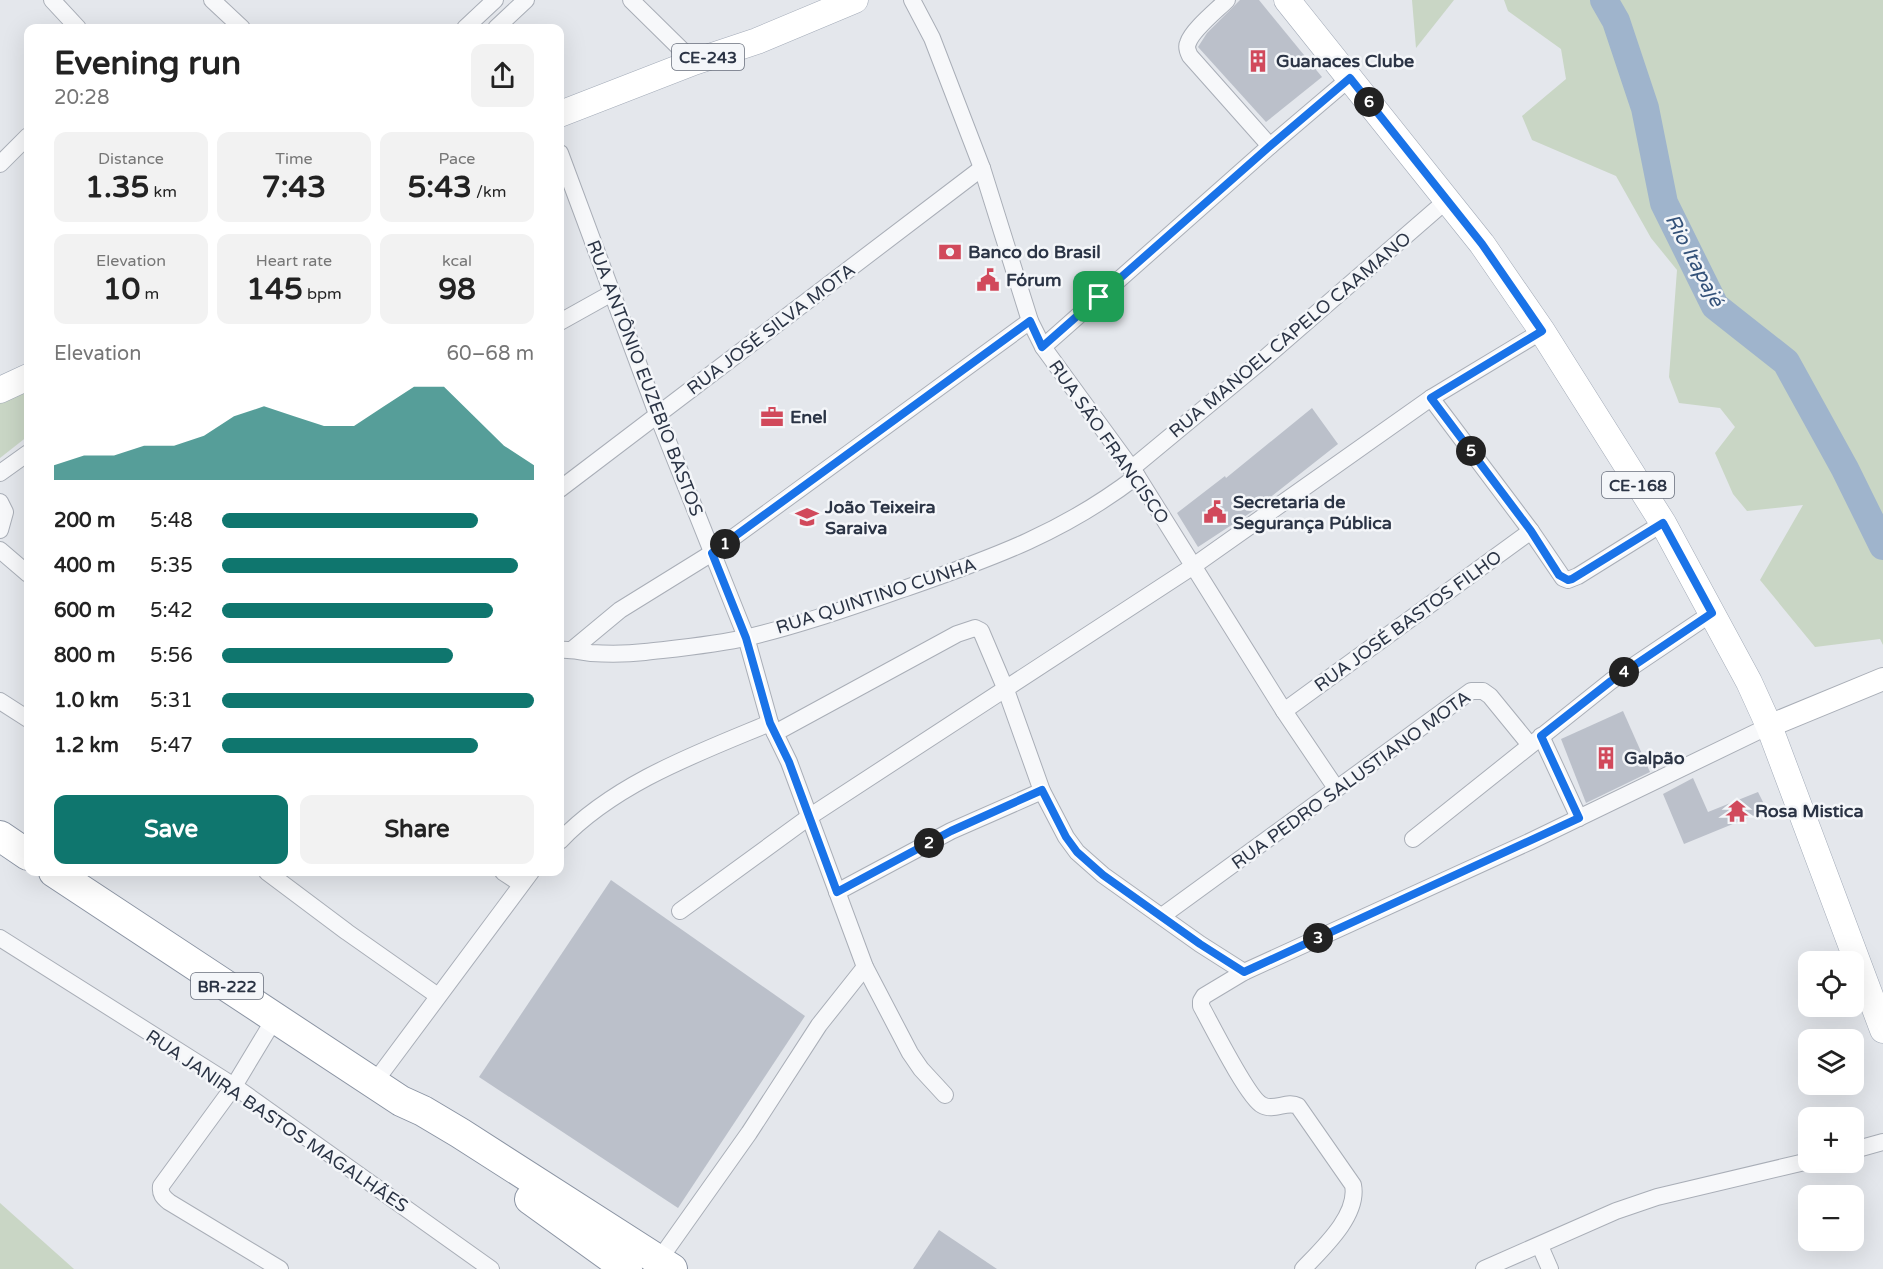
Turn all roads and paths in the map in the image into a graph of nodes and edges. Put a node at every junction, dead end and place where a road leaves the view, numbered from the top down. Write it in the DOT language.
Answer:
graph roads {
  1 [pos="52,0"];
  2 [pos="212,0"];
  3 [pos="495,0"];
  4 [pos="526,0"];
  5 [pos="631,0"];
  6 [pos="855,0"];
  7 [pos="912,0"];
  8 [pos="1227,0"];
  9 [pos="1287,0"];
  10 [pos="74,24"];
  11 [pos="238,24"];
  12 [pos="469,24"];
  13 [pos="500,24"];
  14 [pos="694,62"];
  15 [pos="1350,78"];
  16 [pos="564,112"];
  17 [pos="24,140"];
  18 [pos="1270,146"];
  19 [pos="0,164"];
  20 [pos="564,164"];
  21 [pos="982,168"];
  22 [pos="1447,200"];
  23 [pos="612,293"];
  24 [pos="564,320"];
  25 [pos="1030,321"];
  26 [pos="1542,331"];
  27 [pos="1042,347"];
  28 [pos="24,379"];
  29 [pos="0,390"];
  30 [pos="1431,398"];
  31 [pos="657,414"];
  32 [pos="24,456"];
  33 [pos="1134,472"];
  34 [pos="0,473"];
  35 [pos="564,486"];
  36 [pos="2,507"];
  37 [pos="1663,523"];
  38 [pos="0,530"];
  39 [pos="1531,531"];
  40 [pos="0,550"];
  41 [pos="712,553"];
  42 [pos="1192,567"];
  43 [pos="24,571"];
  44 [pos="1712,613"];
  45 [pos="746,638"];
  46 [pos="566,650"];
  47 [pos="1883,679"];
  48 [pos="1006,690"];
  49 [pos="0,701"];
  50 [pos="1284,711"];
  51 [pos="24,716"];
  52 [pos="1768,726"];
  53 [pos="773,728"];
  54 [pos="1536,741"];
  55 [pos="1336,788"];
  56 [pos="1042,790"];
  57 [pos="809,817"];
  58 [pos="1579,818"];
  59 [pos="0,836"];
  60 [pos="564,836"];
  61 [pos="1413,839"];
  62 [pos="24,852"];
  63 [pos="60,876"];
  64 [pos="272,876"];
  65 [pos="526,878"];
  66 [pos="837,892"];
  67 [pos="680,911"];
  68 [pos="1162,916"];
  69 [pos="0,938"];
  70 [pos="865,967"];
  71 [pos="1244,972"];
  72 [pos="438,996"];
  73 [pos="275,1018"];
  74 [pos="1883,1030"];
  75 [pos="374,1083"];
  76 [pos="234,1086"];
  77 [pos="945,1095"];
  78 [pos="401,1101"];
  79 [pos="1883,1142"];
  80 [pos="1864,1147"];
  81 [pos="1798,1164"];
  82 [pos="1540,1246"];
  83 [pos="666,1265"];
  84 [pos="280,1269"];
  85 [pos="491,1269"];
  86 [pos="627,1269"];
  87 [pos="1303,1269"];
  88 [pos="1484,1269"];
  89 [pos="1550,1269"];
  1 -- 10 [label="street"];
  2 -- 11 [label="street"];
  3 -- 12 [label="street"];
  4 -- 13 [label="street"];
  5 -- 14 [label="street"];
  6 -- 14 [label="main road, CE-243"];
  7 -- 21 [label="street, RUA SÃO FRANCISCO"];
  8 -- 18 [label="street"];
  9 -- 15 [label="main road, CE-168"];
  14 -- 16 [label="main road, CE-243"];
  15 -- 18 [label="street"];
  15 -- 22 [label="main road, CE-168"];
  17 -- 19 [label="street"];
  18 -- 27 [label="street"];
  20 -- 23 [label="street, RUA ANTÔNIO EUZEBIO BASTOS"];
  21 -- 25 [label="street, RUA SÃO FRANCISCO"];
  21 -- 31 [label="street, RUA JOSÉ SILVA MOTA"];
  22 -- 26 [label="main road, CE-168"];
  22 -- 33 [label="street, RUA MANOEL CAPELO CAAMANO"];
  23 -- 24 [label="street"];
  23 -- 31 [label="street, RUA ANTÔNIO EUZEBIO BASTOS"];
  25 -- 27 [label="street, RUA SÃO FRANCISCO"];
  25 -- 41 [label="street"];
  26 -- 30 [label="street"];
  26 -- 37 [label="main road, CE-168"];
  27 -- 33 [label="street, RUA SÃO FRANCISCO"];
  28 -- 29 [label="main road"];
  30 -- 39 [label="street"];
  30 -- 42 [label="street"];
  31 -- 35 [label="street, RUA JOSÉ SILVA MOTA"];
  31 -- 41 [label="street, RUA ANTÔNIO EUZEBIO BASTOS"];
  32 -- 34 [label="street"];
  33 -- 42 [label="street, RUA SÃO FRANCISCO"];
  33 -- 45 [label="street, RUA QUINTINO CUNHA"];
  36 -- 38 [label="street"];
  37 -- 39 [label="street"];
  37 -- 44 [label="main road, CE-168"];
  39 -- 50 [label="street, RUA JOSÉ BASTOS FILHO"];
  40 -- 43 [label="street"];
  41 -- 45 [label="street, RUA ANTÔNIO EUZEBIO BASTOS"];
  41 -- 46 [label="street"];
  42 -- 48 [label="street"];
  42 -- 50 [label="street, RUA SÃO FRANCISCO"];
  44 -- 52 [label="main road, CE-168"];
  44 -- 54 [label="street"];
  45 -- 46 [label="street, RUA QUINTINO CUNHA"];
  45 -- 53 [label="street, RUA ANTÔNIO EUZEBIO BASTOS"];
  47 -- 52 [label="street"];
  48 -- 53 [label="street"];
  48 -- 56 [label="street"];
  48 -- 57 [label="street"];
  49 -- 51 [label="street"];
  50 -- 55 [label="street, RUA SÃO FRANCISCO"];
  52 -- 58 [label="street"];
  52 -- 74 [label="main road, CE-168"];
  53 -- 57 [label="street, RUA ANTÔNIO EUZEBIO BASTOS"];
  53 -- 60 [label="street"];
  54 -- 55 [label="street, RUA PEDRO SALUSTIANO MOTA"];
  54 -- 58 [label="street"];
  54 -- 61 [label="street"];
  55 -- 68 [label="street, RUA PEDRO SALUSTIANO MOTA"];
  56 -- 66 [label="street"];
  56 -- 68 [label="street"];
  57 -- 66 [label="street, RUA ANTÔNIO EUZEBIO BASTOS"];
  57 -- 67 [label="street"];
  58 -- 71 [label="street"];
  59 -- 62 [label="highway"];
  63 -- 73 [label="highway, BR-222"];
  64 -- 72 [label="street"];
  65 -- 72 [label="street"];
  66 -- 70 [label="street, RUA ANTÔNIO EUZEBIO BASTOS"];
  68 -- 71 [label="street"];
  69 -- 76 [label="street, RUA JANIRA BASTOS MAGALHÃES"];
  70 -- 77 [label="street, RUA ANTÔNIO EUZEBIO BASTOS"];
  70 -- 83 [label="street"];
  71 -- 87 [label="street"];
  72 -- 75 [label="street"];
  73 -- 75 [label="highway, BR-222"];
  73 -- 76 [label="street"];
  75 -- 78 [label="highway, BR-222"];
  76 -- 84 [label="street"];
  76 -- 85 [label="street, RUA JANIRA BASTOS MAGALHÃES"];
  78 -- 83 [label="highway, BR-222"];
  78 -- 86 [label="highway, BR-222"];
  79 -- 80 [label="street"];
  81 -- 82 [label="street"];
  82 -- 88 [label="street"];
  82 -- 89 [label="street"];
}
